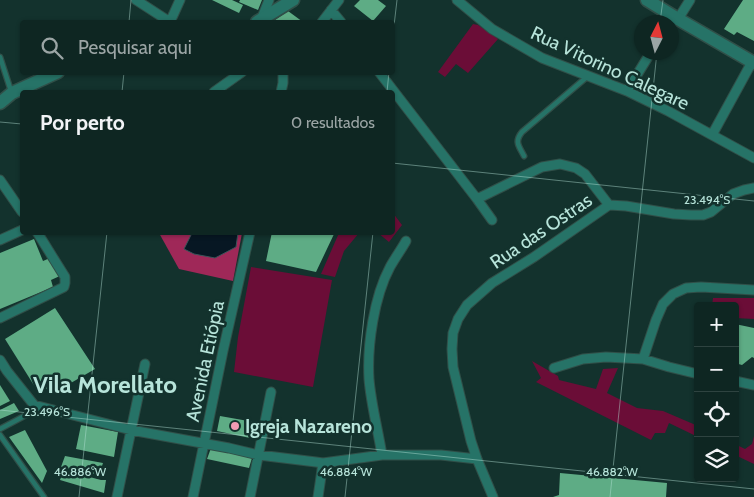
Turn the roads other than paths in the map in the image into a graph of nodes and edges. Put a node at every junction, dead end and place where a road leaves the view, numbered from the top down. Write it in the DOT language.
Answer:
graph roads {
  1 [pos="136,0"];
  2 [pos="180,0"];
  3 [pos="270,0"];
  4 [pos="293,0"];
  5 [pos="339,0"];
  6 [pos="457,0"];
  7 [pos="647,0"];
  8 [pos="690,0"];
  9 [pos="331,10"];
  10 [pos="667,15"];
  11 [pos="678,15"];
  12 [pos="167,20"];
  13 [pos="171,20"];
  14 [pos="260,20"];
  15 [pos="261,20"];
  16 [pos="324,20"];
  17 [pos="339,20"];
  18 [pos="679,23"];
  19 [pos="0,56"];
  20 [pos="646,60"];
  21 [pos="753,62"];
  22 [pos="51,75"];
  23 [pos="238,75"];
  24 [pos="283,75"];
  25 [pos="381,75"];
  26 [pos="588,76"];
  27 [pos="217,90"];
  28 [pos="281,90"];
  29 [pos="393,90"];
  30 [pos="627,91"];
  31 [pos="12,93"];
  32 [pos="395,93"];
  33 [pos="0,103"];
  34 [pos="712,135"];
  35 [pos="524,156"];
  36 [pos="754,158"];
  37 [pos="0,180"];
  38 [pos="754,188"];
  39 [pos="478,200"];
  40 [pos="609,205"];
  41 [pos="20,209"];
  42 [pos="492,220"];
  43 [pos="20,231"];
  44 [pos="39,235"];
  45 [pos="249,235"];
  46 [pos="0,240"];
  47 [pos="406,241"];
  48 [pos="754,290"];
  49 [pos="0,318"];
  50 [pos="644,359"];
  51 [pos="0,360"];
  52 [pos="145,364"];
  53 [pos="554,368"];
  54 [pos="694,373"];
  55 [pos="739,382"];
  56 [pos="754,385"];
  57 [pos="272,392"];
  58 [pos="34,406"];
  59 [pos="0,429"];
  60 [pos="131,430"];
  61 [pos="0,435"];
  62 [pos="204,443"];
  63 [pos="258,455"];
  64 [pos="382,455"];
  65 [pos="477,459"];
  66 [pos="323,463"];
  67 [pos="44,497"];
  68 [pos="117,497"];
  69 [pos="193,497"];
  70 [pos="250,497"];
  71 [pos="318,497"];
  72 [pos="493,497"];
  1 -- 12 [label="street"];
  2 -- 13 [label="street"];
  3 -- 14 [label="street"];
  4 -- 15 [label="street"];
  5 -- 9 [label="street"];
  6 -- 26 [label="street, Rua Vitorino Calegare"];
  7 -- 10 [label="street"];
  8 -- 11 [label="street"];
  9 -- 16 [label="street"];
  9 -- 17 [label="street"];
  18 -- 21 [label="street"];
  19 -- 31 [label="lane"];
  20 -- 30 [label="street"];
  21 -- 34 [label="street"];
  22 -- 31 [label="street"];
  23 -- 27 [label="street"];
  24 -- 28 [label="street"];
  25 -- 29 [label="street"];
  26 -- 30 [label="street, Rua Vitorino Calegare"];
  26 -- 35 [label="lane"];
  30 -- 34 [label="street, Rua Vitorino Calegare"];
  31 -- 33 [label="street"];
  32 -- 39 [label="street"];
  34 -- 36 [label="street, Rua Vitorino Calegare"];
  37 -- 41 [label="street"];
  38 -- 40 [label="street, Rua das Ostras"];
  39 -- 40 [label="street"];
  39 -- 42 [label="street"];
  40 -- 65 [label="street, Rua das Ostras"];
  43 -- 46 [label="street"];
  44 -- 49 [label="street"];
  45 -- 62 [label="street, Avenida Etiópia"];
  47 -- 64 [label="street"];
  48 -- 50 [label="street"];
  50 -- 53 [label="street"];
  50 -- 54 [label="street"];
  51 -- 58 [label="street"];
  52 -- 60 [label="street"];
  55 -- 56 [label="street"];
  57 -- 63 [label="street"];
  58 -- 59 [label="lane"];
  58 -- 60 [label="street"];
  60 -- 62 [label="street"];
  60 -- 68 [label="street"];
  61 -- 67 [label="lane"];
  62 -- 63 [label="street"];
  62 -- 69 [label="street, Avenida Etiópia"];
  63 -- 66 [label="street"];
  63 -- 70 [label="street"];
  64 -- 65 [label="street"];
  64 -- 66 [label="street"];
  65 -- 72 [label="street"];
  66 -- 71 [label="street"];
}
